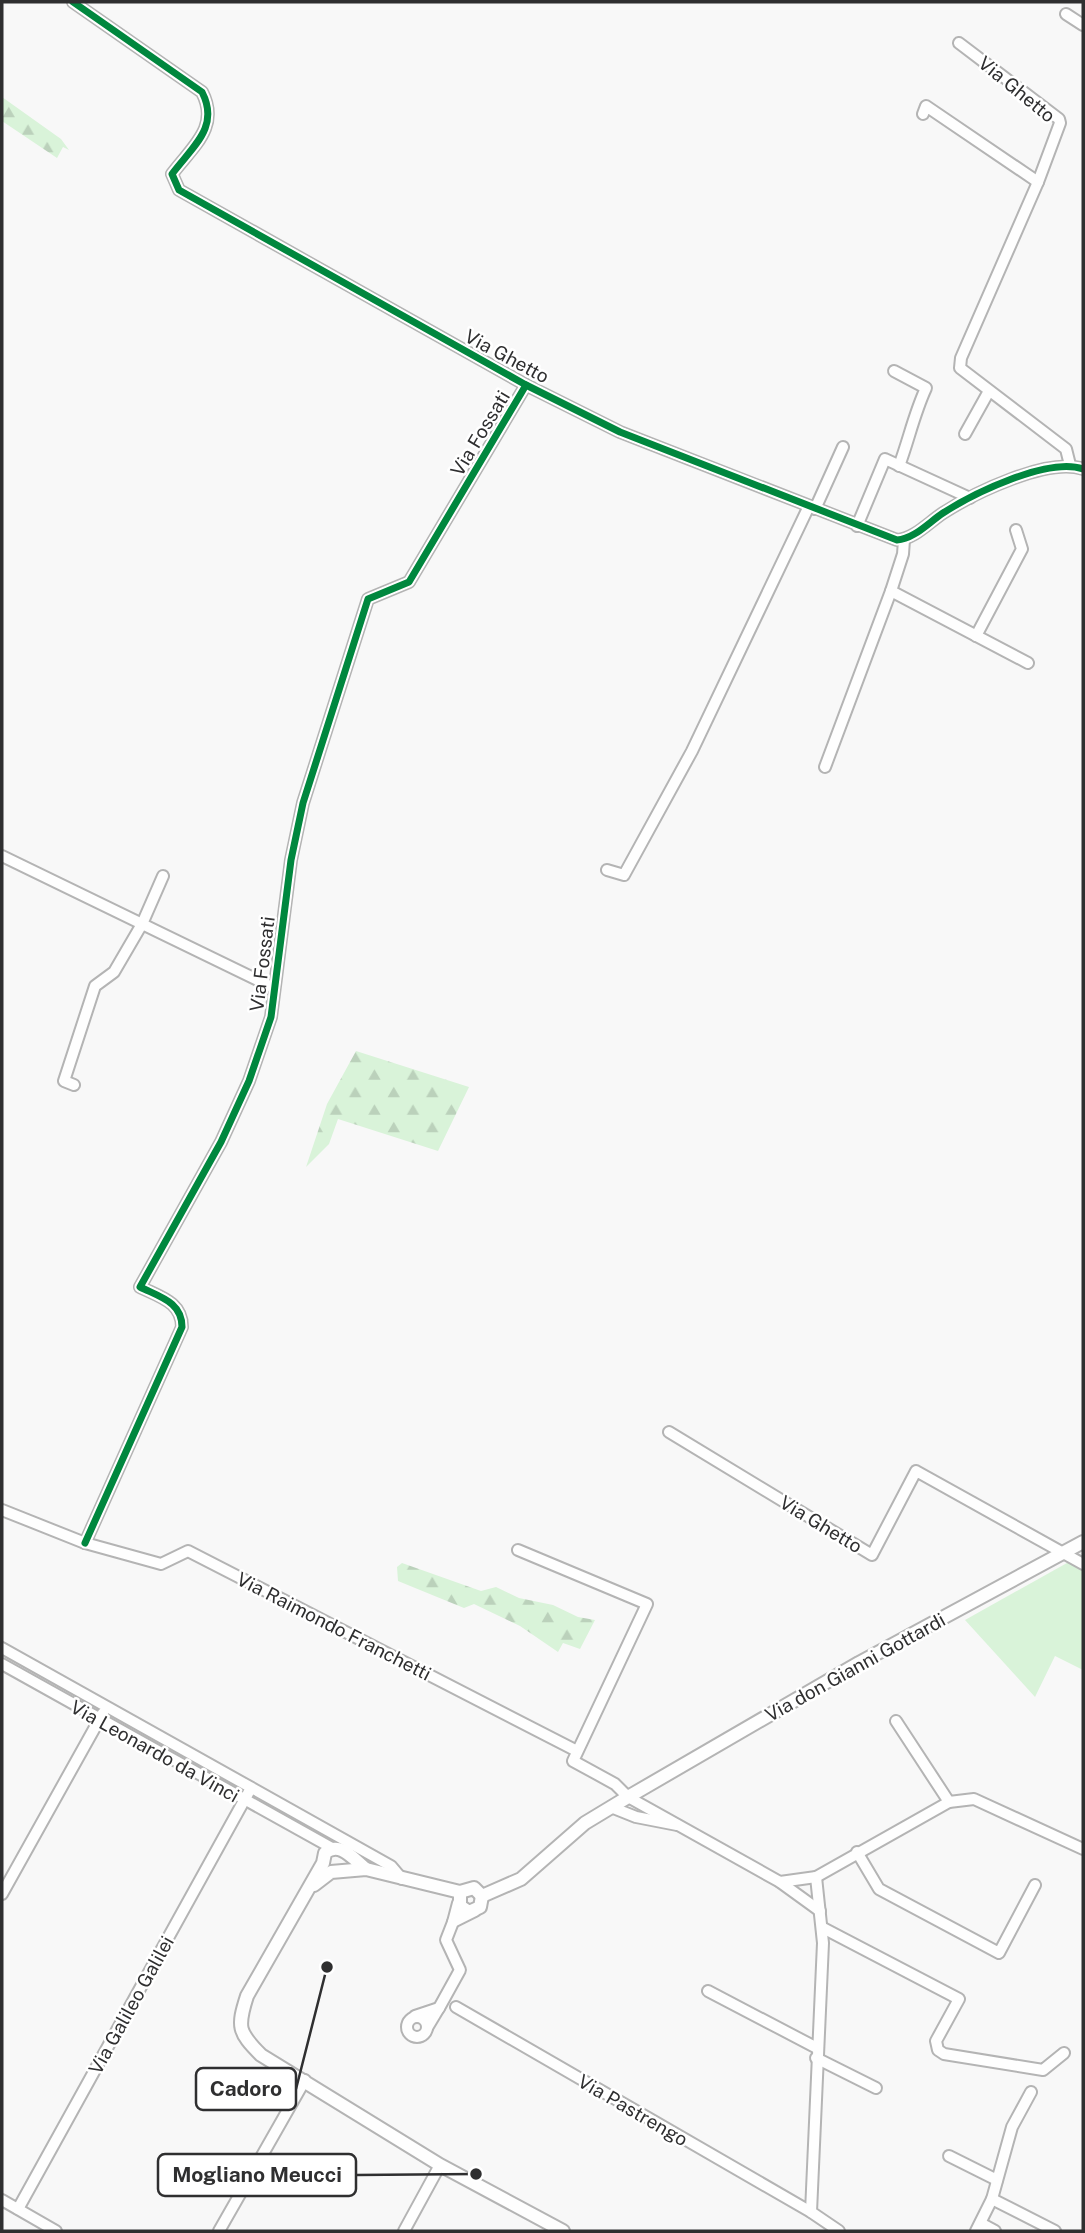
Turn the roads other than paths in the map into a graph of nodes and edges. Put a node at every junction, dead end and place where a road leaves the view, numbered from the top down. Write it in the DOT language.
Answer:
graph roads {
  1 [pos="73,2"];
  2 [pos="1066,14"];
  3 [pos="1083,25"];
  4 [pos="959,43"];
  5 [pos="923,114"];
  6 [pos="1038,182"];
  7 [pos="894,371"];
  8 [pos="526,385"];
  9 [pos="989,391"];
  10 [pos="965,434"];
  11 [pos="843,447"];
  12 [pos="1070,465"];
  13 [pos="899,466"];
  14 [pos="1083,469"];
  15 [pos="970,498"];
  16 [pos="812,508"];
  17 [pos="857,526"];
  18 [pos="1016,530"];
  19 [pos="904,540"];
  20 [pos="891,591"];
  21 [pos="976,636"];
  22 [pos="1028,663"];
  23 [pos="825,767"];
  24 [pos="2,856"];
  25 [pos="607,870"];
  26 [pos="163,876"];
  27 [pos="142,924"];
  28 [pos="274,988"];
  29 [pos="74,1086"];
  30 [pos="669,1432"];
  31 [pos="2,1510"];
  32 [pos="1083,1542"];
  33 [pos="85,1543"];
  34 [pos="518,1550"];
  35 [pos="1063,1552"];
  36 [pos="1083,1564"];
  37 [pos="2,1648"];
  38 [pos="2,1664"];
  39 [pos="107,1706"];
  40 [pos="100,1719"];
  41 [pos="896,1721"];
  42 [pos="577,1751"];
  43 [pos="251,1788"];
  44 [pos="628,1797"];
  45 [pos="244,1801"];
  46 [pos="949,1802"];
  47 [pos="611,1807"];
  48 [pos="683,1826"];
  49 [pos="1083,1849"];
  50 [pos="857,1852"];
  51 [pos="348,1855"];
  52 [pos="328,1860"];
  53 [pos="345,1869"];
  54 [pos="366,1869"];
  55 [pos="816,1877"];
  56 [pos="402,1880"];
  57 [pos="780,1882"];
  58 [pos="1035,1885"];
  59 [pos="2,1894"];
  60 [pos="482,1896"];
  61 [pos="459,1898"];
  62 [pos="475,1911"];
  63 [pos="820,1911"];
  64 [pos="453,1922"];
  65 [pos="823,1928"];
  66 [pos="708,1991"];
  67 [pos="456,2007"];
  68 [pos="439,2008"];
  69 [pos="415,2017"];
  70 [pos="427,2028"];
  71 [pos="816,2053"];
  72 [pos="1064,2053"];
  73 [pos="305,2080"];
  74 [pos="876,2088"];
  75 [pos="1031,2092"];
  76 [pos="949,2155"];
  77 [pos="440,2165"];
  78 [pos="997,2180"];
  79 [pos="992,2199"];
  80 [pos="2,2200"];
  81 [pos="18,2209"];
  82 [pos="811,2212"];
  83 [pos="979,2228"];
  84 [pos="56,2231"];
  85 [pos="219,2231"];
  86 [pos="404,2231"];
  87 [pos="563,2231"];
  88 [pos="839,2231"];
  89 [pos="995,2231"];
  90 [pos="1055,2231"];
  1 -- 8 [label="street, Via Ghetto"];
  2 -- 3 [label="street"];
  4 -- 6 [label="street, Via Ghetto"];
  5 -- 6 [label="street"];
  6 -- 9 [label="street, Via Ghetto"];
  7 -- 13 [label="street"];
  8 -- 16 [label="street, Via Ghetto"];
  8 -- 28 [label="street, Via Fossati"];
  9 -- 10 [label="street"];
  9 -- 12 [label="street, Via Ghetto"];
  11 -- 16 [label="street"];
  12 -- 14 [label="street"];
  12 -- 15 [label="street"];
  13 -- 15 [label="street"];
  13 -- 17 [label="street"];
  15 -- 19 [label="street"];
  16 -- 17 [label="street, Via Ghetto"];
  16 -- 25 [label="street"];
  17 -- 19 [label="street, Via Ghetto"];
  18 -- 21 [label="street"];
  19 -- 20 [label="street"];
  20 -- 21 [label="street"];
  20 -- 23 [label="street"];
  21 -- 22 [label="street"];
  24 -- 27 [label="street, Via Fossati"];
  26 -- 27 [label="street"];
  27 -- 28 [label="street, Via Fossati"];
  27 -- 29 [label="street"];
  28 -- 33 [label="street, Via Fossati"];
  30 -- 35 [label="street, Via Ghetto"];
  31 -- 33 [label="street"];
  32 -- 35 [label="main road, Via don Gianni Gottardi"];
  33 -- 42 [label="street, Via Raimondo Franchetti"];
  34 -- 42 [label="street"];
  35 -- 36 [label="street, Via Ghetto"];
  35 -- 44 [label="main road, Via don Gianni Gottardi"];
  37 -- 39 [label="street"];
  38 -- 40 [label="street, Via Leonardo da Vinci"];
  39 -- 40 [label="street"];
  39 -- 43 [label="street"];
  40 -- 45 [label="street, Via Leonardo da Vinci"];
  40 -- 59 [label="street"];
  41 -- 46 [label="street"];
  42 -- 44 [label="street, Via Raimondo Franchetti"];
  43 -- 45 [label="street, Via Galileo Galilei"];
  43 -- 56 [label="street"];
  44 -- 47 [label="main road, Via don Gianni Gottardi"];
  44 -- 48 [label="street"];
  45 -- 52 [label="street, Via Leonardo da Vinci"];
  45 -- 81 [label="street, Via Galileo Galilei"];
  46 -- 49 [label="street"];
  46 -- 50 [label="street"];
  47 -- 48 [label="street"];
  47 -- 60 [label="main road, Via don Gianni Gottardi"];
  48 -- 57 [label="street"];
  50 -- 55 [label="street"];
  50 -- 58 [label="street"];
  51 -- 52 [label="main road"];
  51 -- 53 [label="main road"];
  51 -- 54 [label="main road"];
  52 -- 53 [label="main road"];
  52 -- 73 [label="main road"];
  53 -- 54 [label="main road"];
  54 -- 56 [label="main road"];
  55 -- 57 [label="street"];
  55 -- 63 [label="street"];
  56 -- 61 [label="main road"];
  57 -- 63 [label="street"];
  60 -- 61 [label="main road"];
  60 -- 62 [label="main road"];
  61 -- 62 [label="main road"];
  61 -- 64 [label="street"];
  62 -- 64 [label="street"];
  63 -- 65 [label="street"];
  64 -- 68 [label="street"];
  65 -- 71 [label="street"];
  65 -- 72 [label="street"];
  66 -- 71 [label="street"];
  67 -- 82 [label="street, Via Pastrengo"];
  68 -- 69 [label="street"];
  68 -- 70 [label="street"];
  69 -- 70 [label="street"];
  69 -- 70 [label="street"];
  71 -- 74 [label="street"];
  71 -- 82 [label="street"];
  73 -- 77 [label="main road"];
  73 -- 85 [label="street"];
  75 -- 78 [label="street"];
  76 -- 78 [label="street"];
  77 -- 86 [label="street"];
  77 -- 87 [label="main road"];
  78 -- 79 [label="street"];
  79 -- 83 [label="street"];
  79 -- 90 [label="street"];
  80 -- 81 [label="street"];
  81 -- 84 [label="street"];
  82 -- 88 [label="street, Via Pastrengo"];
  83 -- 89 [label="street"];
}
